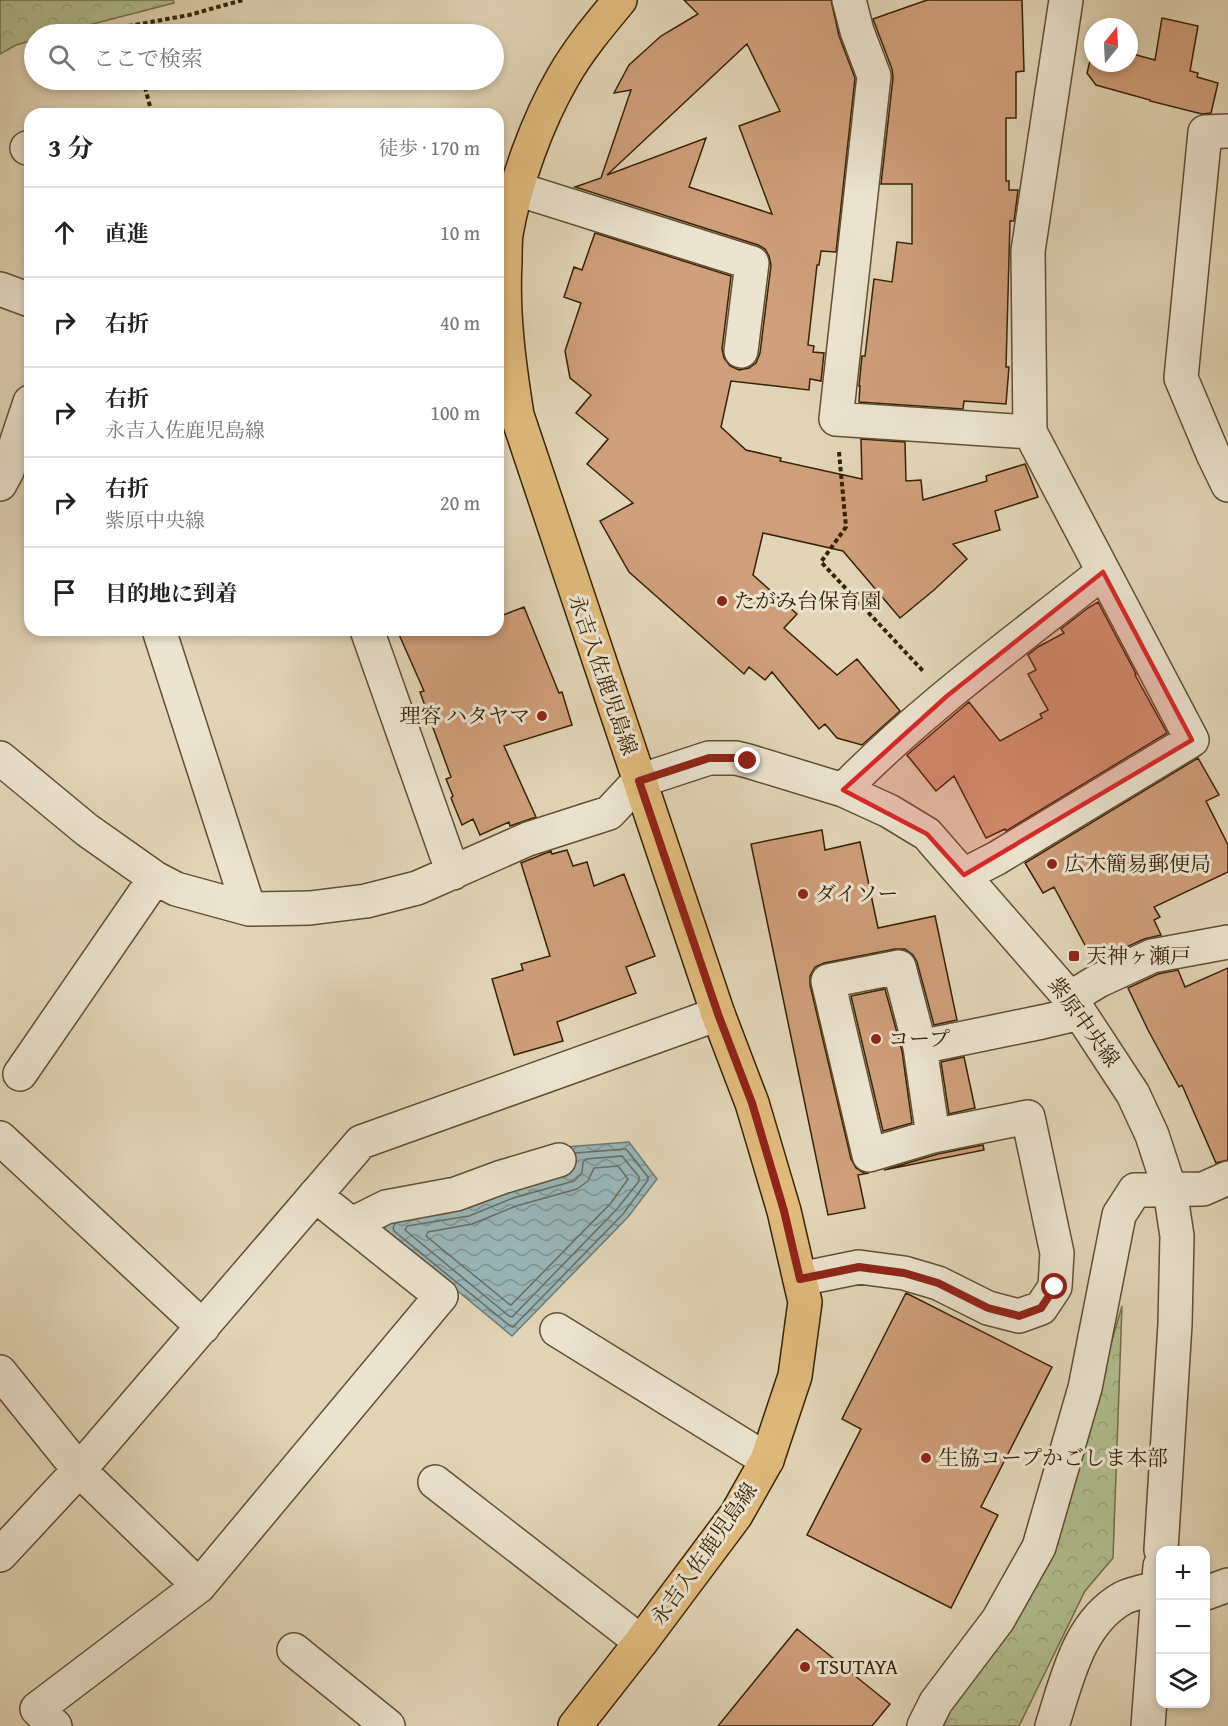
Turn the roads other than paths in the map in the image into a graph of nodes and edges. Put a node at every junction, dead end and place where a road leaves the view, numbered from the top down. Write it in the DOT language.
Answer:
graph roads {
  1 [pos="620,0"];
  2 [pos="849,0"];
  3 [pos="1066,0"];
  4 [pos="1228,131"];
  5 [pos="517,189"];
  6 [pos="0,289"];
  7 [pos="24,298"];
  8 [pos="741,351"];
  9 [pos="24,420"];
  10 [pos="1030,432"];
  11 [pos="0,484"];
  12 [pos="1228,485"];
  13 [pos="1103,572"];
  14 [pos="161,636"];
  15 [pos="369,636"];
  16 [pos="0,758"];
  17 [pos="639,781"];
  18 [pos="843,790"];
  19 [pos="453,873"];
  20 [pos="964,876"];
  21 [pos="155,878"];
  22 [pos="249,909"];
  23 [pos="1228,942"];
  24 [pos="1075,1005"];
  25 [pos="718,1014"];
  26 [pos="920,1047"];
  27 [pos="20,1074"];
  28 [pos="933,1136"];
  29 [pos="0,1138"];
  30 [pos="559,1160"];
  31 [pos="1228,1178"];
  32 [pos="1170,1190"];
  33 [pos="315,1195"];
  34 [pos="352,1224"];
  35 [pos="800,1279"];
  36 [pos="203,1327"];
  37 [pos="557,1330"];
  38 [pos="0,1372"];
  39 [pos="767,1460"];
  40 [pos="79,1470"];
  41 [pos="435,1482"];
  42 [pos="1161,1546"];
  43 [pos="0,1555"];
  44 [pos="1228,1585"];
  45 [pos="200,1586"];
  46 [pos="1210,1592"];
  47 [pos="1156,1593"];
  48 [pos="1158,1600"];
  49 [pos="641,1642"];
  50 [pos="294,1650"];
  51 [pos="55,1726"];
  52 [pos="388,1726"];
  53 [pos="575,1726"];
  54 [pos="924,1726"];
  55 [pos="1052,1726"];
  56 [pos="1148,1726"];
  1 -- 5 [label="main road, 永吉入佐鹿児島線"];
  2 -- 10 [label="street"];
  3 -- 10 [label="street"];
  4 -- 12 [label="street"];
  5 -- 8 [label="street"];
  5 -- 17 [label="main road, 永吉入佐鹿児島線"];
  6 -- 7 [label="street"];
  9 -- 11 [label="street"];
  10 -- 13 [label="street"];
  13 -- 18 [label="street"];
  13 -- 20 [label="street"];
  14 -- 22 [label="street"];
  15 -- 19 [label="street"];
  16 -- 21 [label="street"];
  17 -- 18 [label="street, 紫原中央線"];
  17 -- 19 [label="street"];
  17 -- 25 [label="main road, 永吉入佐鹿児島線"];
  18 -- 20 [label="street, 紫原中央線"];
  19 -- 22 [label="street"];
  20 -- 24 [label="street, 紫原中央線"];
  21 -- 22 [label="street"];
  21 -- 27 [label="street"];
  23 -- 24 [label="street"];
  24 -- 26 [label="street"];
  24 -- 32 [label="street, 紫原中央線"];
  25 -- 33 [label="street"];
  25 -- 35 [label="main road, 永吉入佐鹿児島線"];
  26 -- 28 [label="street"];
  26 -- 28 [label="street"];
  28 -- 35 [label="street"];
  29 -- 36 [label="street"];
  30 -- 34 [label="street"];
  31 -- 32 [label="street"];
  32 -- 42 [label="street, 紫原中央線"];
  32 -- 54 [label="street"];
  33 -- 34 [label="street"];
  33 -- 36 [label="street"];
  34 -- 45 [label="street"];
  35 -- 39 [label="main road, 永吉入佐鹿児島線"];
  36 -- 40 [label="street"];
  37 -- 39 [label="street"];
  38 -- 40 [label="street"];
  39 -- 49 [label="main road, 永吉入佐鹿児島線"];
  40 -- 43 [label="street"];
  40 -- 45 [label="street"];
  41 -- 49 [label="street"];
  44 -- 46 [label="street"];
  45 -- 51 [label="street"];
  47 -- 55 [label="street"];
  48 -- 56 [label="street"];
  49 -- 53 [label="main road, 永吉入佐鹿児島線"];
  50 -- 52 [label="street"];
}
